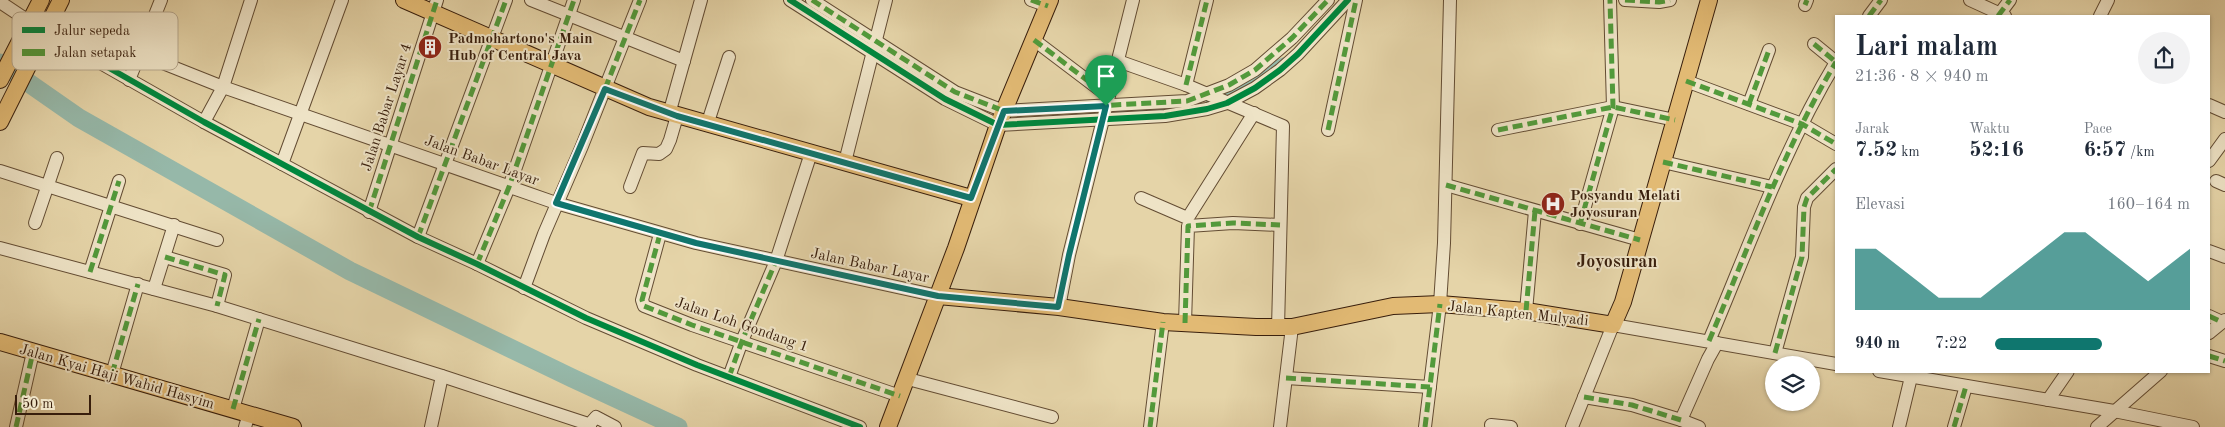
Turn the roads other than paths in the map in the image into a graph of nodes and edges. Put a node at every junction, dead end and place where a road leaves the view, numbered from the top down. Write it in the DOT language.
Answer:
graph roads {
  1 [pos="41,0"];
  2 [pos="61,0"];
  3 [pos="161,0"];
  4 [pos="251,0"];
  5 [pos="342,0"];
  6 [pos="404,0"];
  7 [pos="506,0"];
  8 [pos="531,0"];
  9 [pos="574,0"];
  10 [pos="640,0"];
  11 [pos="701,0"];
  12 [pos="790,0"];
  13 [pos="812,0"];
  14 [pos="886,0"];
  15 [pos="1031,0"];
  16 [pos="1133,0"];
  17 [pos="1207,0"];
  18 [pos="1328,0"];
  19 [pos="1348,0"];
  20 [pos="1356,0"];
  21 [pos="1450,0"];
  22 [pos="1610,0"];
  23 [pos="1625,0"];
  24 [pos="1670,0"];
  25 [pos="1709,0"];
  26 [pos="1881,0"];
  27 [pos="1970,0"];
  28 [pos="2010,0"];
  29 [pos="2108,0"];
  30 [pos="0,2"];
  31 [pos="1049,3"];
  32 [pos="435,6"];
  33 [pos="15,12"];
  34 [pos="35,12"];
  35 [pos="55,12"];
  36 [pos="156,12"];
  37 [pos="568,15"];
  38 [pos="1870,15"];
  39 [pos="2001,15"];
  40 [pos="2100,15"];
  41 [pos="493,38"];
  42 [pos="624,38"];
  43 [pos="1034,40"];
  44 [pos="1814,44"];
  45 [pos="874,47"];
  46 [pos="1769,50"];
  47 [pos="12,57"];
  48 [pos="729,57"];
  49 [pos="684,61"];
  50 [pos="1118,61"];
  51 [pos="1835,61"];
  52 [pos="550,64"];
  53 [pos="1835,64"];
  54 [pos="178,69"];
  55 [pos="26,70"];
  56 [pos="112,70"];
  57 [pos="133,70"];
  58 [pos="0,80"];
  59 [pos="129,80"];
  60 [pos="1686,81"];
  61 [pos="1186,85"];
  62 [pos="222,87"];
  63 [pos="605,89"];
  64 [pos="1215,99"];
  65 [pos="1749,104"];
  66 [pos="2210,105"];
  67 [pos="1613,107"];
  68 [pos="1105,110"];
  69 [pos="2225,112"];
  70 [pos="302,113"];
  71 [pos="1254,113"];
  72 [pos="673,115"];
  73 [pos="1001,118"];
  74 [pos="1675,120"];
  75 [pos="0,122"];
  76 [pos="204,122"];
  77 [pos="1802,124"];
  78 [pos="707,125"];
  79 [pos="1328,130"];
  80 [pos="1498,130"];
  81 [pos="2225,139"];
  82 [pos="1835,143"];
  83 [pos="390,144"];
  84 [pos="811,153"];
  85 [pos="2216,156"];
  86 [pos="57,158"];
  87 [pos="845,162"];
  88 [pos="1663,162"];
  89 [pos="445,163"];
  90 [pos="282,164"];
  91 [pos="1835,170"];
  92 [pos="0,171"];
  93 [pos="119,181"];
  94 [pos="1446,185"];
  95 [pos="49,186"];
  96 [pos="508,187"];
  97 [pos="630,187"];
  98 [pos="1772,187"];
  99 [pos="971,198"];
  100 [pos="1141,198"];
  101 [pos="556,203"];
  102 [pos="111,205"];
  103 [pos="1534,211"];
  104 [pos="369,212"];
  105 [pos="35,223"];
  106 [pos="1580,224"];
  107 [pos="174,225"];
  108 [pos="1280,225"];
  109 [pos="660,234"];
  110 [pos="418,238"];
  111 [pos="217,240"];
  112 [pos="1640,240"];
  113 [pos="0,248"];
  114 [pos="2210,250"];
  115 [pos="164,257"];
  116 [pos="2225,257"];
  117 [pos="776,262"];
  118 [pos="477,264"];
  119 [pos="90,272"];
  120 [pos="138,284"];
  121 [pos="524,288"];
  122 [pos="154,289"];
  123 [pos="938,296"];
  124 [pos="1440,304"];
  125 [pos="217,306"];
  126 [pos="1058,307"];
  127 [pos="1526,311"];
  128 [pos="2210,316"];
  129 [pos="259,319"];
  130 [pos="2224,321"];
  131 [pos="1163,322"];
  132 [pos="1185,323"];
  133 [pos="1614,325"];
  134 [pos="1285,328"];
  135 [pos="2210,332"];
  136 [pos="742,341"];
  137 [pos="0,342"];
  138 [pos="1713,342"];
  139 [pos="33,352"];
  140 [pos="1775,353"];
  141 [pos="2210,356"];
  142 [pos="2225,362"];
  143 [pos="1835,364"];
  144 [pos="1894,373"];
  145 [pos="2067,373"];
  146 [pos="2159,373"];
  147 [pos="112,374"];
  148 [pos="1908,375"];
  149 [pos="442,376"];
  150 [pos="730,377"];
  151 [pos="1286,378"];
  152 [pos="908,379"];
  153 [pos="1966,386"];
  154 [pos="1430,387"];
  155 [pos="900,396"];
  156 [pos="1584,397"];
  157 [pos="2048,400"];
  158 [pos="233,409"];
  159 [pos="2114,411"];
  160 [pos="1052,418"];
  161 [pos="1681,420"];
  162 [pos="247,421"];
  163 [pos="1491,425"];
  164 [pos="590,426"];
  165 [pos="16,427"];
  166 [pos="293,427"];
  167 [pos="431,427"];
  168 [pos="615,427"];
  169 [pos="860,427"];
  170 [pos="888,427"];
  171 [pos="1150,427"];
  172 [pos="1280,427"];
  173 [pos="1425,427"];
  174 [pos="1511,427"];
  175 [pos="1572,427"];
  176 [pos="1700,427"];
  177 [pos="1899,427"];
  178 [pos="1954,427"];
  179 [pos="2097,427"];
  180 [pos="2193,427"];
  1 -- 34 [label="main road"];
  2 -- 35 [label="main road"];
  3 -- 36 [label="street"];
  4 -- 62 [label="street"];
  5 -- 70 [label="street"];
  6 -- 32 [label="main road"];
  7 -- 41 [label="street"];
  8 -- 37 [label="street"];
  9 -- 37 [label="street"];
  10 -- 42 [label="street"];
  11 -- 49 [label="street"];
  12 -- 45 [label="street"];
  13 -- 45 [label="street"];
  14 -- 45 [label="street"];
  15 -- 31 [label="street"];
  16 -- 50 [label="street"];
  17 -- 61 [label="street"];
  18 -- 64 [label="street"];
  19 -- 64 [label="street"];
  20 -- 79 [label="street"];
  21 -- 94 [label="street"];
  22 -- 67 [label="street"];
  23 -- 24 [label="street"];
  25 -- 60 [label="main road"];
  26 -- 38 [label="street"];
  27 -- 39 [label="street"];
  28 -- 39 [label="street"];
  29 -- 40 [label="street"];
  30 -- 33 [label="street"];
  31 -- 43 [label="main road"];
  32 -- 41 [label="main road"];
  32 -- 83 [label="street, Jalan Babar Layar 4"];
  37 -- 42 [label="street"];
  37 -- 52 [label="street"];
  41 -- 52 [label="main road"];
  41 -- 89 [label="street"];
  42 -- 49 [label="street"];
  42 -- 63 [label="street"];
  43 -- 68 [label="street"];
  43 -- 73 [label="main road"];
  44 -- 51 [label="street"];
  45 -- 73 [label="street"];
  45 -- 87 [label="street"];
  46 -- 65 [label="street"];
  47 -- 58 [label="main road"];
  48 -- 78 [label="street"];
  49 -- 72 [label="street"];
  50 -- 61 [label="street"];
  50 -- 68 [label="street"];
  52 -- 63 [label="main road"];
  52 -- 96 [label="street"];
  53 -- 77 [label="street"];
  54 -- 62 [label="street, Jalan Babar Layar"];
  55 -- 75 [label="main road"];
  56 -- 59 [label="street"];
  57 -- 59 [label="street"];
  59 -- 76 [label="street"];
  60 -- 65 [label="street"];
  60 -- 74 [label="main road"];
  61 -- 64 [label="street"];
  62 -- 70 [label="street, Jalan Babar Layar"];
  62 -- 76 [label="street"];
  63 -- 72 [label="main road"];
  63 -- 101 [label="street"];
  64 -- 68 [label="street"];
  64 -- 68 [label="street"];
  64 -- 71 [label="street"];
  65 -- 77 [label="street"];
  66 -- 69 [label="street"];
  67 -- 74 [label="street"];
  67 -- 80 [label="street"];
  67 -- 106 [label="street"];
  68 -- 73 [label="street"];
  68 -- 126 [label="street"];
  70 -- 83 [label="street, Jalan Babar Layar"];
  70 -- 90 [label="street"];
  71 -- 100 [label="street"];
  71 -- 108 [label="street"];
  72 -- 78 [label="main road"];
  72 -- 97 [label="street"];
  73 -- 99 [label="main road"];
  74 -- 88 [label="main road"];
  76 -- 90 [label="street"];
  77 -- 82 [label="street"];
  77 -- 98 [label="street"];
  78 -- 84 [label="main road"];
  81 -- 85 [label="street"];
  83 -- 89 [label="street, Jalan Babar Layar"];
  83 -- 104 [label="street, Jalan Babar Layar 4"];
  84 -- 87 [label="main road"];
  84 -- 117 [label="street"];
  86 -- 95 [label="street"];
  87 -- 99 [label="main road"];
  88 -- 98 [label="street"];
  88 -- 112 [label="main road"];
  89 -- 96 [label="street, Jalan Babar Layar"];
  89 -- 110 [label="street"];
  90 -- 104 [label="street"];
  91 -- 140 [label="street"];
  92 -- 95 [label="street"];
  93 -- 102 [label="street"];
  94 -- 103 [label="street"];
  94 -- 124 [label="street"];
  95 -- 102 [label="street"];
  95 -- 105 [label="street"];
  96 -- 101 [label="street, Jalan Babar Layar"];
  96 -- 118 [label="street"];
  98 -- 138 [label="street"];
  99 -- 123 [label="main road"];
  101 -- 109 [label="street, Jalan Babar Layar"];
  101 -- 121 [label="street"];
  102 -- 107 [label="street"];
  102 -- 119 [label="street"];
  103 -- 106 [label="street"];
  103 -- 127 [label="street"];
  104 -- 110 [label="street"];
  106 -- 112 [label="street"];
  107 -- 111 [label="street"];
  107 -- 115 [label="street"];
  108 -- 132 [label="street"];
  108 -- 134 [label="street"];
  109 -- 117 [label="street, Jalan Babar Layar"];
  109 -- 136 [label="street, Jalan Loh Gondang 1"];
  110 -- 118 [label="street"];
  112 -- 133 [label="main road"];
  113 -- 119 [label="street"];
  114 -- 116 [label="street"];
  115 -- 122 [label="street"];
  115 -- 125 [label="street"];
  117 -- 123 [label="street, Jalan Babar Layar"];
  117 -- 136 [label="street"];
  118 -- 121 [label="street"];
  119 -- 120 [label="street"];
  120 -- 122 [label="street"];
  120 -- 147 [label="street"];
  121 -- 150 [label="street"];
  122 -- 125 [label="street"];
  123 -- 126 [label="main road, Jalan Kapten Mulyadi"];
  123 -- 152 [label="main road"];
  124 -- 127 [label="main road, Jalan Kapten Mulyadi"];
  124 -- 134 [label="main road, Jalan Kapten Mulyadi"];
  124 -- 154 [label="street"];
  125 -- 129 [label="street"];
  126 -- 131 [label="main road, Jalan Kapten Mulyadi"];
  127 -- 133 [label="main road, Jalan Kapten Mulyadi"];
  128 -- 130 [label="street"];
  129 -- 149 [label="street"];
  129 -- 158 [label="street"];
  130 -- 135 [label="street"];
  131 -- 132 [label="main road, Jalan Kapten Mulyadi"];
  131 -- 171 [label="street"];
  132 -- 134 [label="main road, Jalan Kapten Mulyadi"];
  133 -- 138 [label="street"];
  133 -- 156 [label="street"];
  134 -- 151 [label="street"];
  136 -- 150 [label="street"];
  136 -- 155 [label="street, Jalan Loh Gondang 1"];
  137 -- 139 [label="main road, Jalan Kyai Haji Wahid Hasyim"];
  138 -- 140 [label="street"];
  138 -- 161 [label="street"];
  139 -- 147 [label="main road, Jalan Kyai Haji Wahid Hasyim"];
  139 -- 165 [label="street"];
  140 -- 143 [label="street"];
  141 -- 142 [label="street"];
  144 -- 148 [label="street"];
  145 -- 157 [label="street"];
  146 -- 159 [label="street"];
  147 -- 158 [label="main road, Jalan Kyai Haji Wahid Hasyim"];
  148 -- 153 [label="street"];
  148 -- 177 [label="street"];
  149 -- 164 [label="street"];
  149 -- 167 [label="street"];
  150 -- 169 [label="street"];
  151 -- 154 [label="street"];
  151 -- 172 [label="street"];
  152 -- 155 [label="main road"];
  152 -- 160 [label="street"];
  153 -- 157 [label="street"];
  153 -- 178 [label="street"];
  154 -- 173 [label="street"];
  155 -- 170 [label="main road"];
  156 -- 161 [label="street"];
  156 -- 175 [label="street"];
  157 -- 159 [label="street"];
  158 -- 162 [label="main road, Jalan Kyai Haji Wahid Hasyim"];
  159 -- 179 [label="street"];
  159 -- 180 [label="street"];
  161 -- 176 [label="street"];
  162 -- 166 [label="main road, Jalan Kyai Haji Wahid Hasyim"];
  163 -- 174 [label="street"];
  164 -- 168 [label="street"];
}
